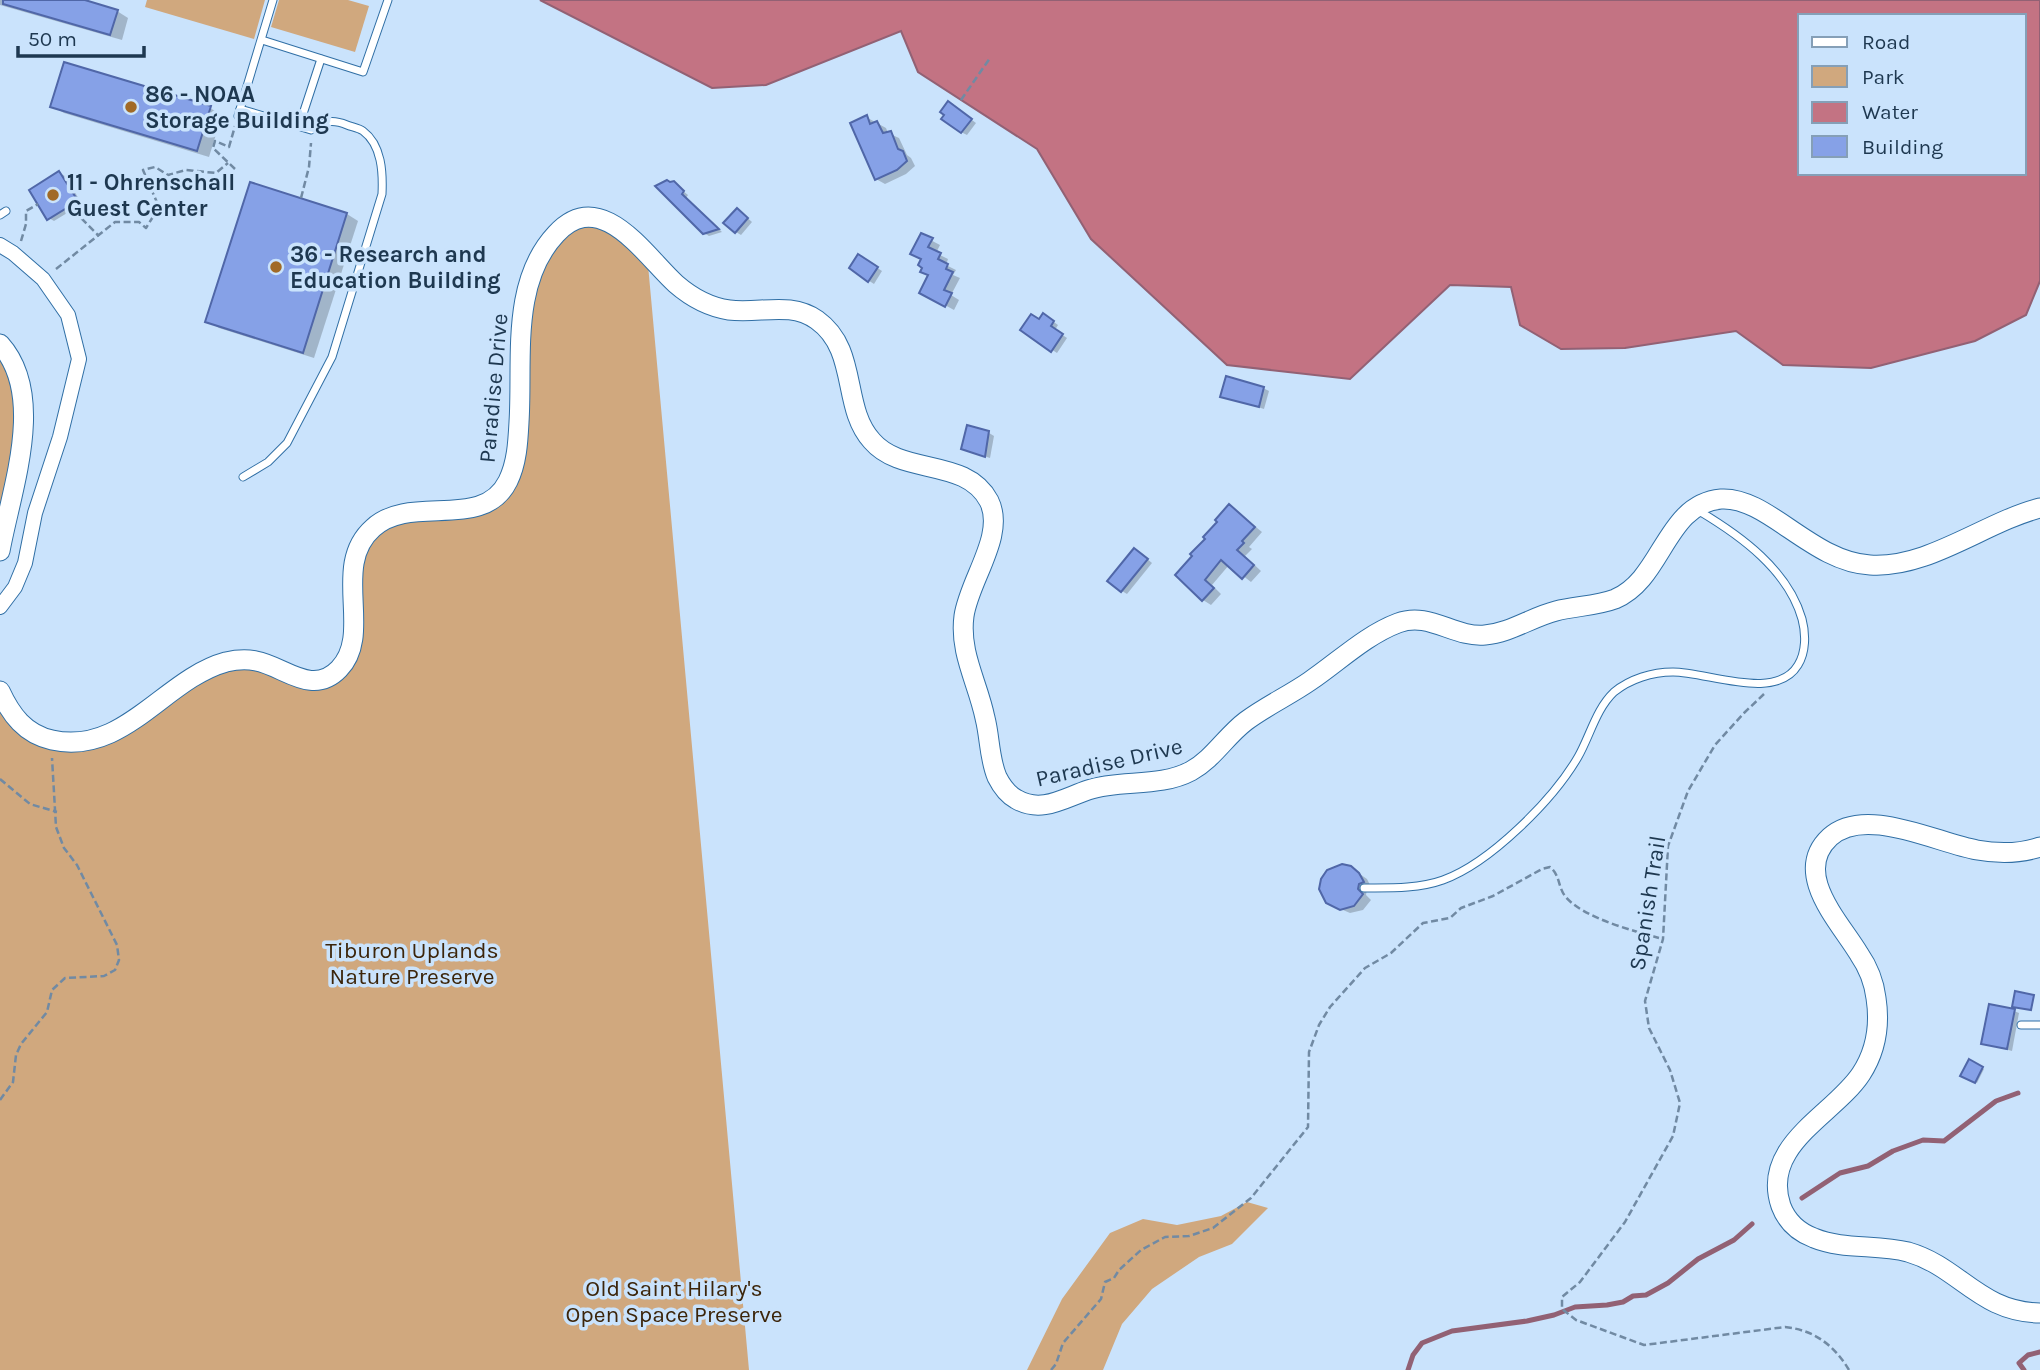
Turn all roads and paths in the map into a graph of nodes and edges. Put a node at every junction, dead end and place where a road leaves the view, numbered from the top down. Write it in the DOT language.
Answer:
graph roads {
  1 [pos="273,0"];
  2 [pos="388,0"];
  3 [pos="262,40"];
  4 [pos="990,58"];
  5 [pos="321,59"];
  6 [pos="961,100"];
  7 [pos="239,113"];
  8 [pos="299,126"];
  9 [pos="311,130"];
  10 [pos="229,163"];
  11 [pos="235,169"];
  12 [pos="300,198"];
  13 [pos="38,204"];
  14 [pos="74,211"];
  15 [pos="100,236"];
  16 [pos="7,249"];
  17 [pos="43,279"];
  18 [pos="0,344"];
  19 [pos="243,477"];
  20 [pos="2040,508"];
  21 [pos="1695,509"];
  22 [pos="0,551"];
  23 [pos="0,607"];
  24 [pos="1776,683"];
  25 [pos="0,691"];
  26 [pos="54,776"];
  27 [pos="0,779"];
  28 [pos="57,812"];
  29 [pos="2040,847"];
  30 [pos="1364,888"];
  31 [pos="1663,939"];
  32 [pos="2021,1025"];
  33 [pos="2040,1025"];
  34 [pos="0,1100"];
  35 [pos="2040,1313"];
  36 [pos="1051,1370"];
  37 [pos="1849,1370"];
  1 -- 3 [label="lane"];
  2 -- 5 [label="lane"];
  3 -- 5 [label="lane"];
  3 -- 7 [label="lane"];
  4 -- 6 [label="path"];
  5 -- 8 [label="lane"];
  7 -- 8 [label="lane"];
  7 -- 10 [label="path"];
  8 -- 9 [label="lane"];
  9 -- 12 [label="path"];
  9 -- 19 [label="lane"];
  10 -- 11 [label="path"];
  10 -- 15 [label="path"];
  13 -- 16 [label="path"];
  14 -- 15 [label="path"];
  15 -- 17 [label="path"];
  16 -- 17 [label="street"];
  17 -- 23 [label="street"];
  18 -- 22 [label="street"];
  20 -- 21 [label="street"];
  21 -- 24 [label="lane"];
  21 -- 25 [label="street, Paradise Drive"];
  24 -- 30 [label="lane"];
  24 -- 31 [label="path, Spanish Trail"];
  26 -- 28 [label="path"];
  27 -- 28 [label="path"];
  28 -- 34 [label="path"];
  29 -- 35 [label="street"];
  31 -- 36 [label="path"];
  31 -- 37 [label="path, Spanish Trail"];
  32 -- 33 [label="lane"];
}
